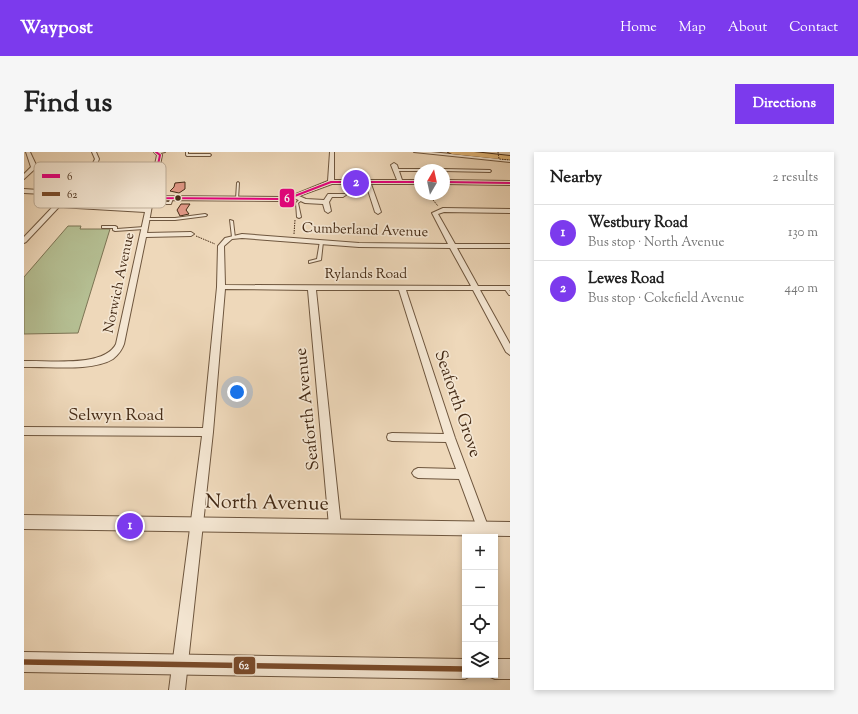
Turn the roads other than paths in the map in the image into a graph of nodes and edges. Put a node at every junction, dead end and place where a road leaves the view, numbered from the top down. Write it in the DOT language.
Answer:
graph roads {
  1 [pos="28,152"];
  2 [pos="94,152"];
  3 [pos="164,152"];
  4 [pos="187,152"];
  5 [pos="332,152"];
  6 [pos="416,152"];
  7 [pos="452,152"];
  8 [pos="490,152"];
  9 [pos="157,153"];
  10 [pos="510,154"];
  11 [pos="210,155"];
  12 [pos="510,160"];
  13 [pos="96,162"];
  14 [pos="158,162"];
  15 [pos="387,164"];
  16 [pos="396,167"];
  17 [pos="462,167"];
  18 [pos="414,169"];
  19 [pos="450,170"];
  20 [pos="459,170"];
  21 [pos="490,171"];
  22 [pos="24,177"];
  23 [pos="330,182"];
  24 [pos="368,182"];
  25 [pos="400,182"];
  26 [pos="414,182"];
  27 [pos="450,182"];
  28 [pos="238,183"];
  29 [pos="510,183"];
  30 [pos="24,191"];
  31 [pos="34,192"];
  32 [pos="343,195"];
  33 [pos="294,196"];
  34 [pos="166,198"];
  35 [pos="172,198"];
  36 [pos="236,199"];
  37 [pos="301,200"];
  38 [pos="326,202"];
  39 [pos="166,203"];
  40 [pos="55,208"];
  41 [pos="112,208"];
  42 [pos="148,210"];
  43 [pos="328,211"];
  44 [pos="510,211"];
  45 [pos="378,212"];
  46 [pos="205,215"];
  47 [pos="299,217"];
  48 [pos="146,219"];
  49 [pos="231,221"];
  50 [pos="103,227"];
  51 [pos="144,232"];
  52 [pos="191,234"];
  53 [pos="234,237"];
  54 [pos="24,241"];
  55 [pos="321,242"];
  56 [pos="452,245"];
  57 [pos="510,246"];
  58 [pos="310,262"];
  59 [pos="221,286"];
  60 [pos="312,288"];
  61 [pos="402,288"];
  62 [pos="477,289"];
  63 [pos="509,290"];
  64 [pos="509,349"];
  65 [pos="24,364"];
  66 [pos="24,431"];
  67 [pos="208,432"];
  68 [pos="392,437"];
  69 [pos="450,438"];
  70 [pos="418,473"];
  71 [pos="464,474"];
  72 [pos="24,522"];
  73 [pos="197,524"];
  74 [pos="335,526"];
  75 [pos="483,529"];
  76 [pos="510,529"];
  77 [pos="24,662"];
  78 [pos="179,665"];
  79 [pos="462,669"];
  80 [pos="498,669"];
  81 [pos="510,669"];
  82 [pos="176,690"];
  1 -- 22 [label="street"];
  2 -- 13 [label="street"];
  3 -- 9 [label="lane"];
  4 -- 11 [label="lane"];
  5 -- 23 [label="street"];
  6 -- 12 [label="street"];
  7 -- 12 [label="main road"];
  8 -- 10 [label="main road"];
  9 -- 14 [label="street, Norwich Avenue"];
  15 -- 16 [label="street"];
  16 -- 18 [label="lane"];
  16 -- 25 [label="street"];
  17 -- 20 [label="lane"];
  19 -- 20 [label="lane"];
  20 -- 21 [label="lane"];
  23 -- 24 [label="street"];
  23 -- 33 [label="street"];
  24 -- 25 [label="street"];
  24 -- 45 [label="street"];
  25 -- 26 [label="street"];
  27 -- 29 [label="street"];
  28 -- 36 [label="lane"];
  30 -- 31 [label="street"];
  32 -- 38 [label="street"];
  33 -- 36 [label="street"];
  33 -- 37 [label="street"];
  34 -- 35 [label="street"];
  35 -- 36 [label="street"];
  35 -- 39 [label="lane"];
  37 -- 38 [label="street"];
  37 -- 47 [label="lane"];
  38 -- 43 [label="street"];
  40 -- 54 [label="street"];
  41 -- 42 [label="street"];
  42 -- 48 [label="street, Norwich Avenue"];
  44 -- 56 [label="street"];
  46 -- 48 [label="lane"];
  48 -- 51 [label="street, Norwich Avenue"];
  49 -- 53 [label="lane"];
  50 -- 51 [label="lane"];
  51 -- 52 [label="street"];
  51 -- 65 [label="street, Norwich Avenue"];
  53 -- 55 [label="street, Cumberland Avenue"];
  53 -- 59 [label="street"];
  55 -- 56 [label="street, Cumberland Avenue"];
  55 -- 58 [label="lane"];
  56 -- 57 [label="street, Cumberland Avenue"];
  56 -- 62 [label="street"];
  59 -- 60 [label="street, Rylands Road"];
  59 -- 67 [label="street"];
  60 -- 61 [label="street, Rylands Road"];
  60 -- 74 [label="street, Seaforth Avenue"];
  61 -- 62 [label="street, Rylands Road"];
  61 -- 69 [label="street, Seaforth Grove"];
  62 -- 63 [label="street, Rylands Road"];
  62 -- 64 [label="street"];
  66 -- 67 [label="street, Selwyn Road"];
  67 -- 73 [label="street"];
  68 -- 69 [label="street"];
  69 -- 71 [label="street, Seaforth Grove"];
  70 -- 71 [label="street"];
  71 -- 75 [label="street, Seaforth Grove"];
  72 -- 73 [label="street, North Avenue"];
  73 -- 74 [label="street, North Avenue"];
  73 -- 78 [label="street"];
  74 -- 75 [label="street, North Avenue"];
  75 -- 76 [label="street, North Avenue"];
  77 -- 78 [label="street"];
  78 -- 79 [label="street"];
  78 -- 82 [label="street"];
  80 -- 81 [label="street"];
}
